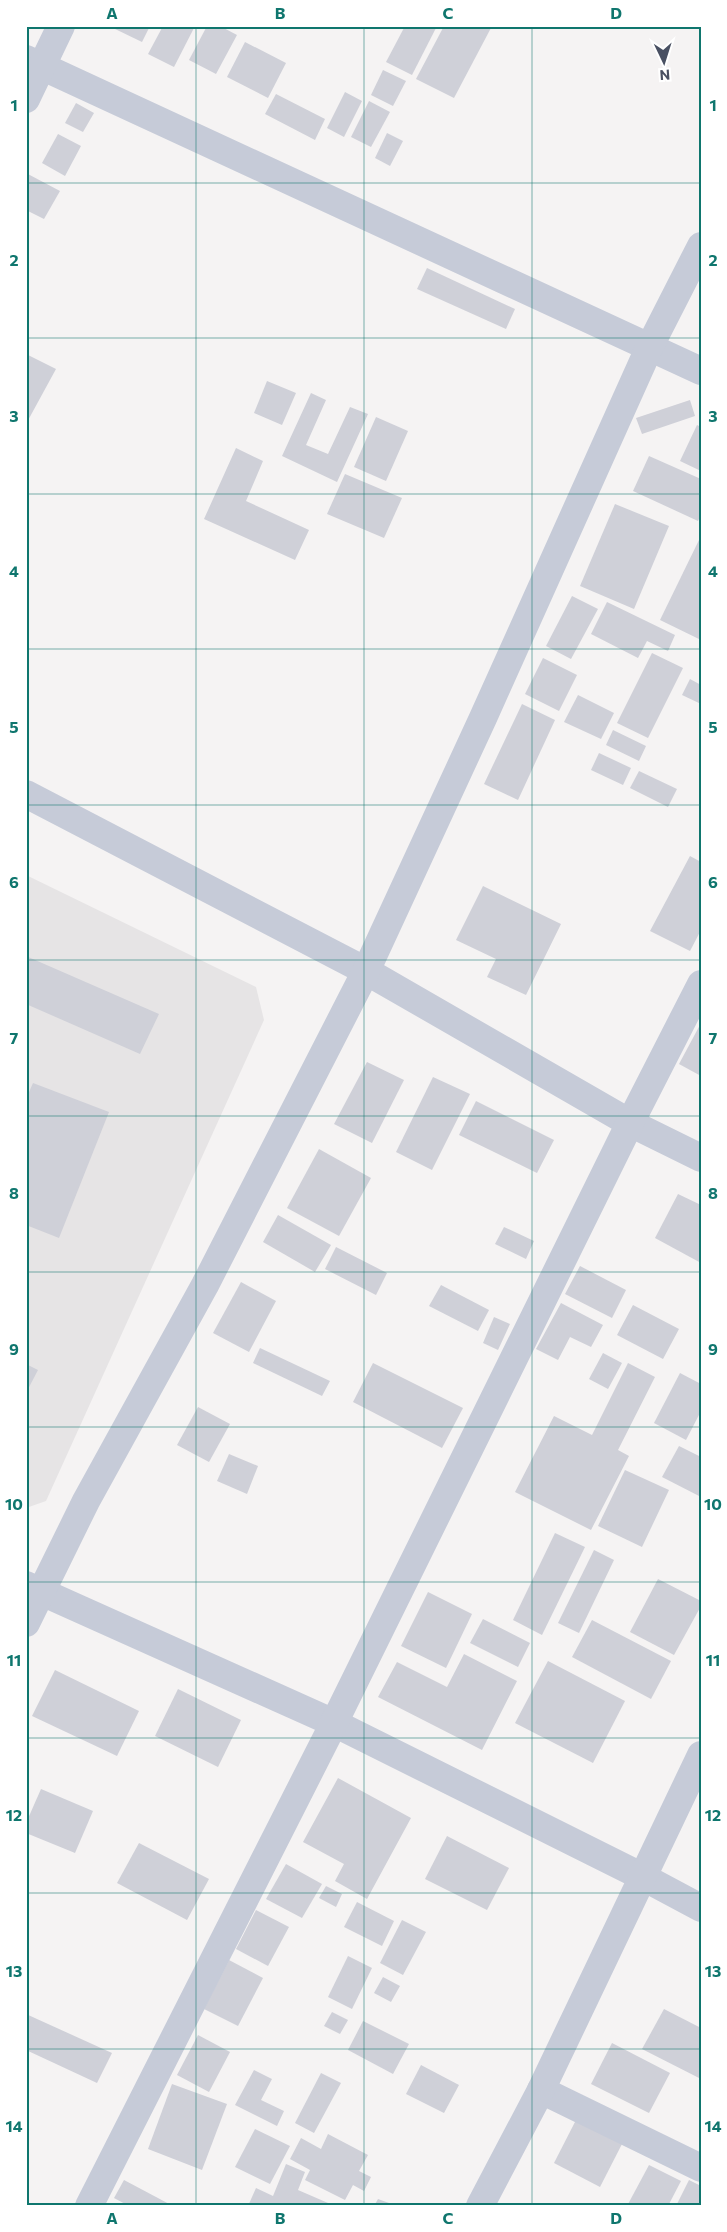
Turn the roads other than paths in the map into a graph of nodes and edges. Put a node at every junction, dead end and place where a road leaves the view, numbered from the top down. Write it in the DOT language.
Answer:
graph roads {
  1 [pos="61,26"];
  2 [pos="34,63"];
  3 [pos="26,99"];
  4 [pos="701,246"];
  5 [pos="650,346"];
  6 [pos="701,371"];
  7 [pos="26,794"];
  8 [pos="366,971"];
  9 [pos="701,984"];
  10 [pos="630,1123"];
  11 [pos="701,1158"];
  12 [pos="34,1589"];
  13 [pos="26,1623"];
  14 [pos="334,1723"];
  15 [pos="701,1755"];
  16 [pos="644,1877"];
  17 [pos="701,1908"];
  18 [pos="541,2090"];
  19 [pos="701,2168"];
  20 [pos="89,2206"];
  21 [pos="480,2206"];
  1 -- 2 [label="street"];
  2 -- 3 [label="street"];
  2 -- 5 [label="street"];
  4 -- 5 [label="street"];
  5 -- 6 [label="street"];
  5 -- 8 [label="street"];
  7 -- 8 [label="street"];
  8 -- 10 [label="street"];
  8 -- 12 [label="street"];
  9 -- 10 [label="street"];
  10 -- 11 [label="street"];
  10 -- 14 [label="street"];
  12 -- 13 [label="street"];
  12 -- 14 [label="street"];
  14 -- 16 [label="street"];
  14 -- 20 [label="street"];
  15 -- 16 [label="street"];
  16 -- 17 [label="street"];
  16 -- 18 [label="street"];
  18 -- 19 [label="street"];
  18 -- 21 [label="street"];
}
